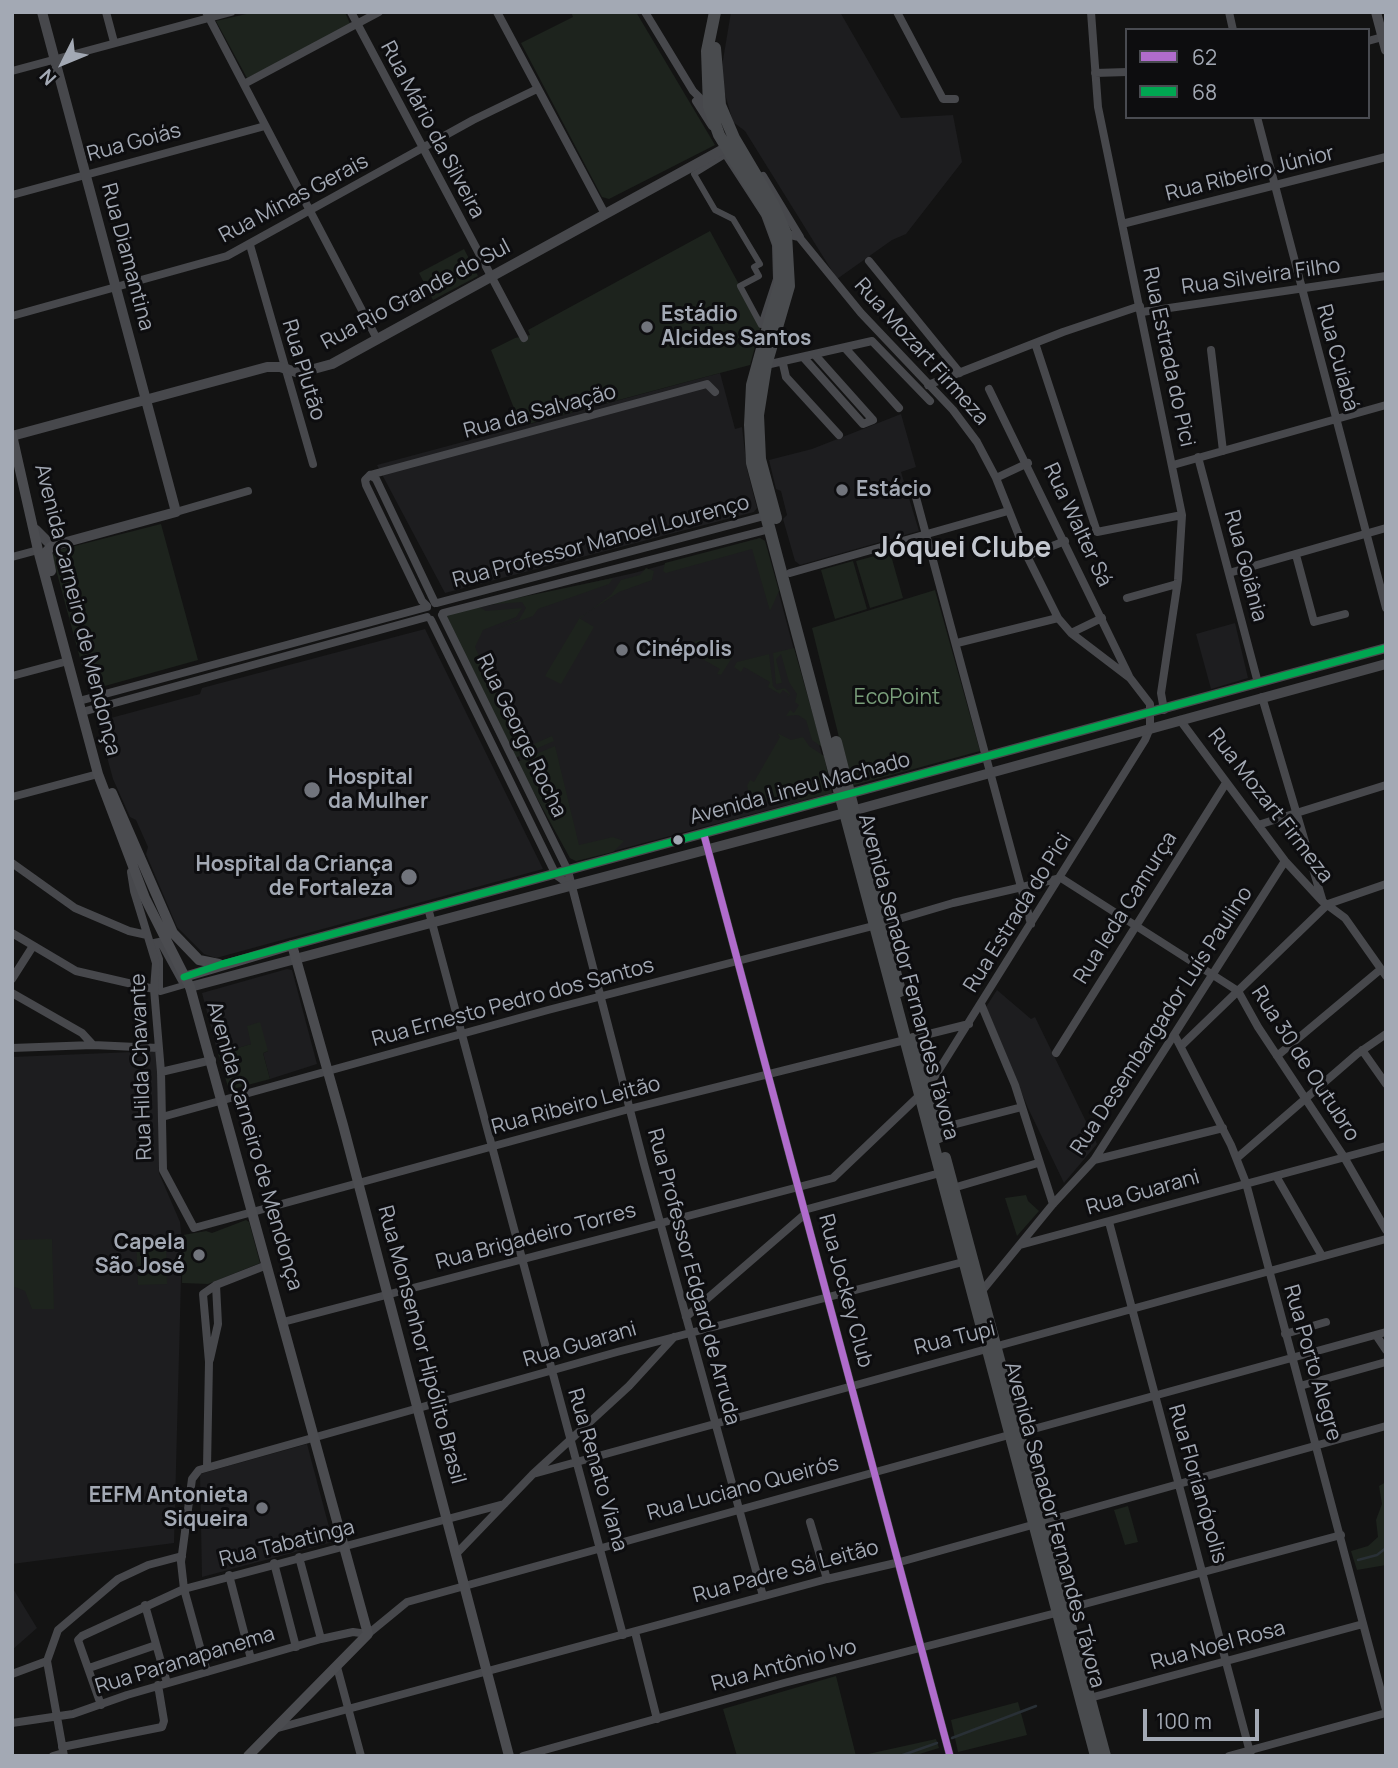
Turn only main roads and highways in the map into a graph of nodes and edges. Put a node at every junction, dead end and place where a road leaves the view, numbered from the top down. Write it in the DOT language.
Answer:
graph roads {
  1 [pos="715,12"];
  2 [pos="724,12"];
  3 [pos="1376,12"];
  4 [pos="1384,37"];
  5 [pos="1386,50"];
  6 [pos="731,144"];
  7 [pos="12,436"];
  8 [pos="770,519"];
  9 [pos="52,546"];
  10 [pos="84,706"];
  11 [pos="847,797"];
  12 [pos="292,945"];
  13 [pos="222,964"];
  14 [pos="187,982"];
  15 [pos="923,1093"];
  16 [pos="992,1348"];
  17 [pos="368,1634"];
  18 [pos="1085,1699"];
  19 [pos="248,1756"];
  20 [pos="509,1756"];
  21 [pos="1096,1756"];
  22 [pos="1105,1756"];
  1 -- 6 [label="main road, Avenida Senador Fernandes Távora"];
  2 -- 6 [label="main road, Avenida Senador Fernandes Távora"];
  3 -- 4 [label="main road"];
  4 -- 5 [label="main road"];
  6 -- 8 [label="main road, Avenida Senador Fernandes Távora"];
  6 -- 8 [label="main road, Avenida Senador Fernandes Távora"];
  7 -- 10 [label="main road, Avenida Carneiro de Mendonça"];
  8 -- 11 [label="main road, Avenida Senador Fernandes Távora"];
  8 -- 11 [label="main road, Avenida Senador Fernandes Távora"];
  9 -- 10 [label="main road, Avenida Carneiro de Mendonça"];
  10 -- 13 [label="main road, Avenida Carneiro de Mendonça"];
  10 -- 14 [label="main road, Avenida Carneiro de Mendonça"];
  11 -- 15 [label="main road, Avenida Senador Fernandes Távora"];
  12 -- 13 [label="main road, Avenida Lineu Machado"];
  12 -- 20 [label="main road, Rua Monsenhor Hipólito Brasil"];
  13 -- 14 [label="main road, Avenida Lineu Machado"];
  14 -- 17 [label="main road, Avenida Carneiro de Mendonça"];
  15 -- 16 [label="main road, Avenida Senador Fernandes Távora"];
  15 -- 16 [label="main road, Avenida Senador Fernandes Távora"];
  16 -- 18 [label="main road, Avenida Senador Fernandes Távora"];
  17 -- 19 [label="main road, Rua Padre Sá Leitão"];
  18 -- 21 [label="main road, Avenida Senador Fernandes Távora"];
  18 -- 22 [label="main road, Avenida Senador Fernandes Távora"];
}
